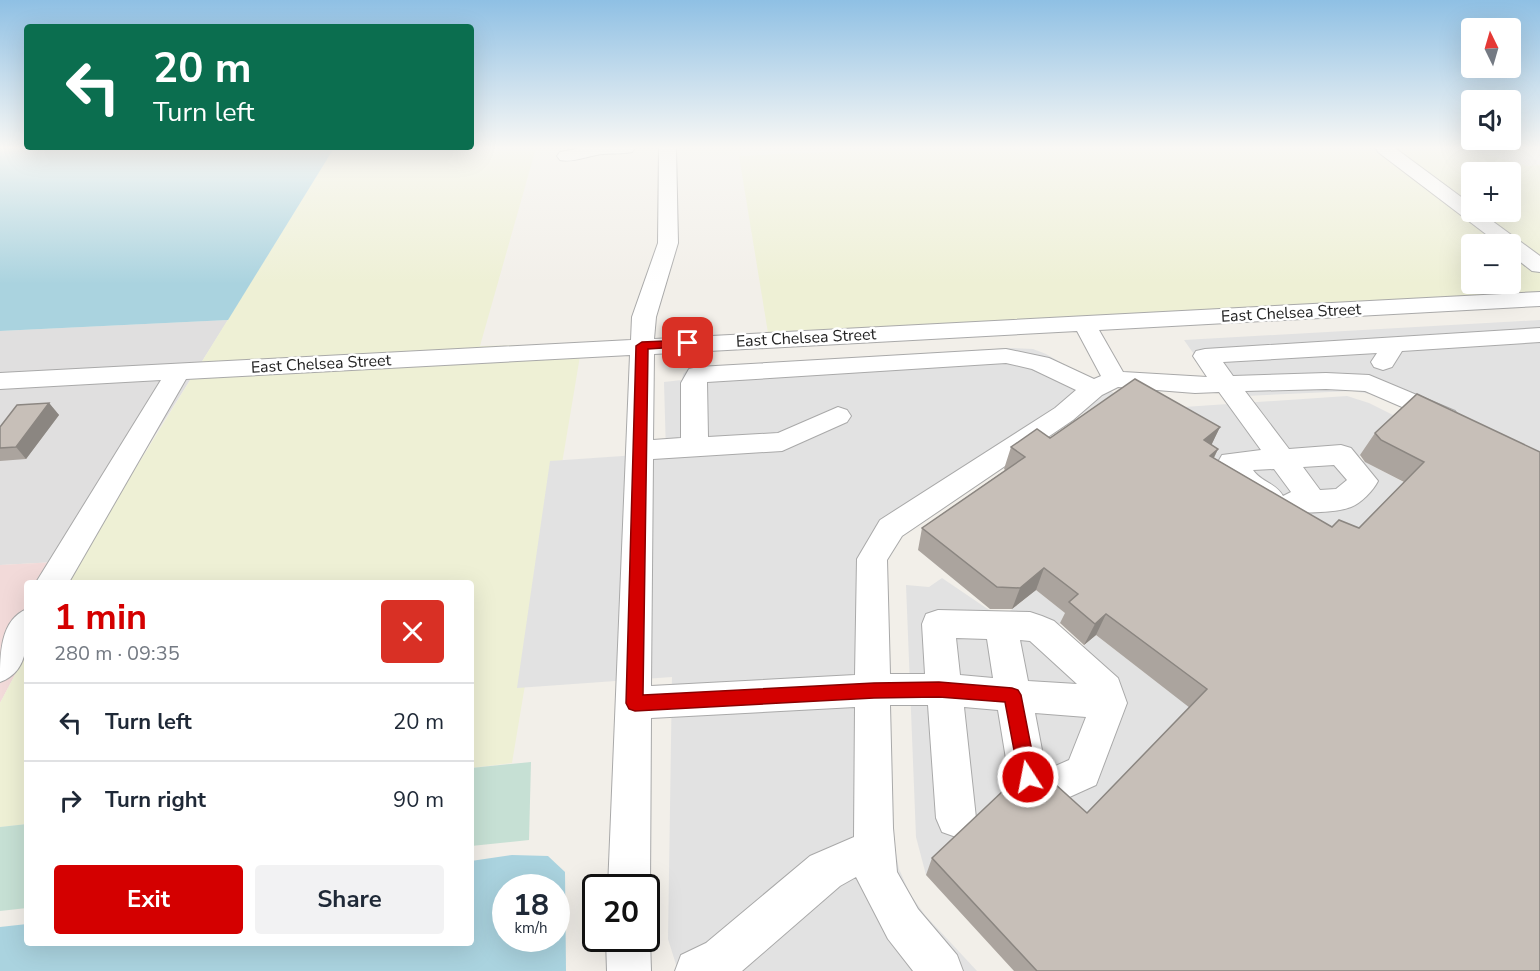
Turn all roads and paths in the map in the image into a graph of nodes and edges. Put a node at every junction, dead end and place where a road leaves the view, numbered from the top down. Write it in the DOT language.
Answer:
graph roads {
  1 [pos="667,193"];
  2 [pos="1444,193"];
  3 [pos="1540,266"];
  4 [pos="1540,299"];
  5 [pos="1084,323"];
  6 [pos="1540,335"];
  7 [pos="1394,345"];
  8 [pos="642,346"];
  9 [pos="178,371"];
  10 [pos="0,381"];
  11 [pos="1369,383"];
  12 [pos="1104,384"];
  13 [pos="1225,384"];
  14 [pos="838,417"];
  15 [pos="1465,426"];
  16 [pos="695,447"];
  17 [pos="639,450"];
  18 [pos="1281,459"];
  19 [pos="1317,513"];
  20 [pos="53,580"];
  21 [pos="1001,625"];
  22 [pos="24,628"];
  23 [pos="0,667"];
  24 [pos="874,690"];
  25 [pos="944,690"];
  26 [pos="1012,695"];
  27 [pos="635,703"];
  28 [pos="1109,703"];
  29 [pos="956,818"];
  30 [pos="875,855"];
  31 [pos="629,874"];
  32 [pos="628,952"];
  33 [pos="628,971"];
  34 [pos="697,971"];
  35 [pos="941,971"];
  1 -- 8 [label="street"];
  2 -- 3 [label="street"];
  4 -- 5 [label="street, East Chelsea Street"];
  5 -- 8 [label="street, East Chelsea Street"];
  5 -- 12 [label="street"];
  6 -- 7 [label="street"];
  7 -- 11 [label="street"];
  7 -- 13 [label="street"];
  8 -- 9 [label="street, East Chelsea Street"];
  8 -- 17 [label="street"];
  9 -- 10 [label="street, East Chelsea Street"];
  9 -- 20 [label="street"];
  11 -- 13 [label="street"];
  11 -- 15 [label="street"];
  12 -- 13 [label="street"];
  12 -- 16 [label="street"];
  12 -- 24 [label="street"];
  13 -- 18 [label="street"];
  14 -- 16 [label="street"];
  16 -- 17 [label="street"];
  17 -- 27 [label="street"];
  18 -- 19 [label="street"];
  18 -- 19 [label="street"];
  18 -- 19 [label="street"];
  21 -- 25 [label="street"];
  21 -- 26 [label="street"];
  21 -- 28 [label="street"];
  22 -- 23 [label="street"];
  24 -- 25 [label="street"];
  24 -- 27 [label="street"];
  24 -- 30 [label="street"];
  25 -- 26 [label="street"];
  25 -- 29 [label="street"];
  26 -- 28 [label="street"];
  26 -- 28 [label="street"];
  27 -- 31 [label="street"];
  30 -- 34 [label="street"];
  30 -- 35 [label="street"];
  32 -- 33 [label="street"];
}
